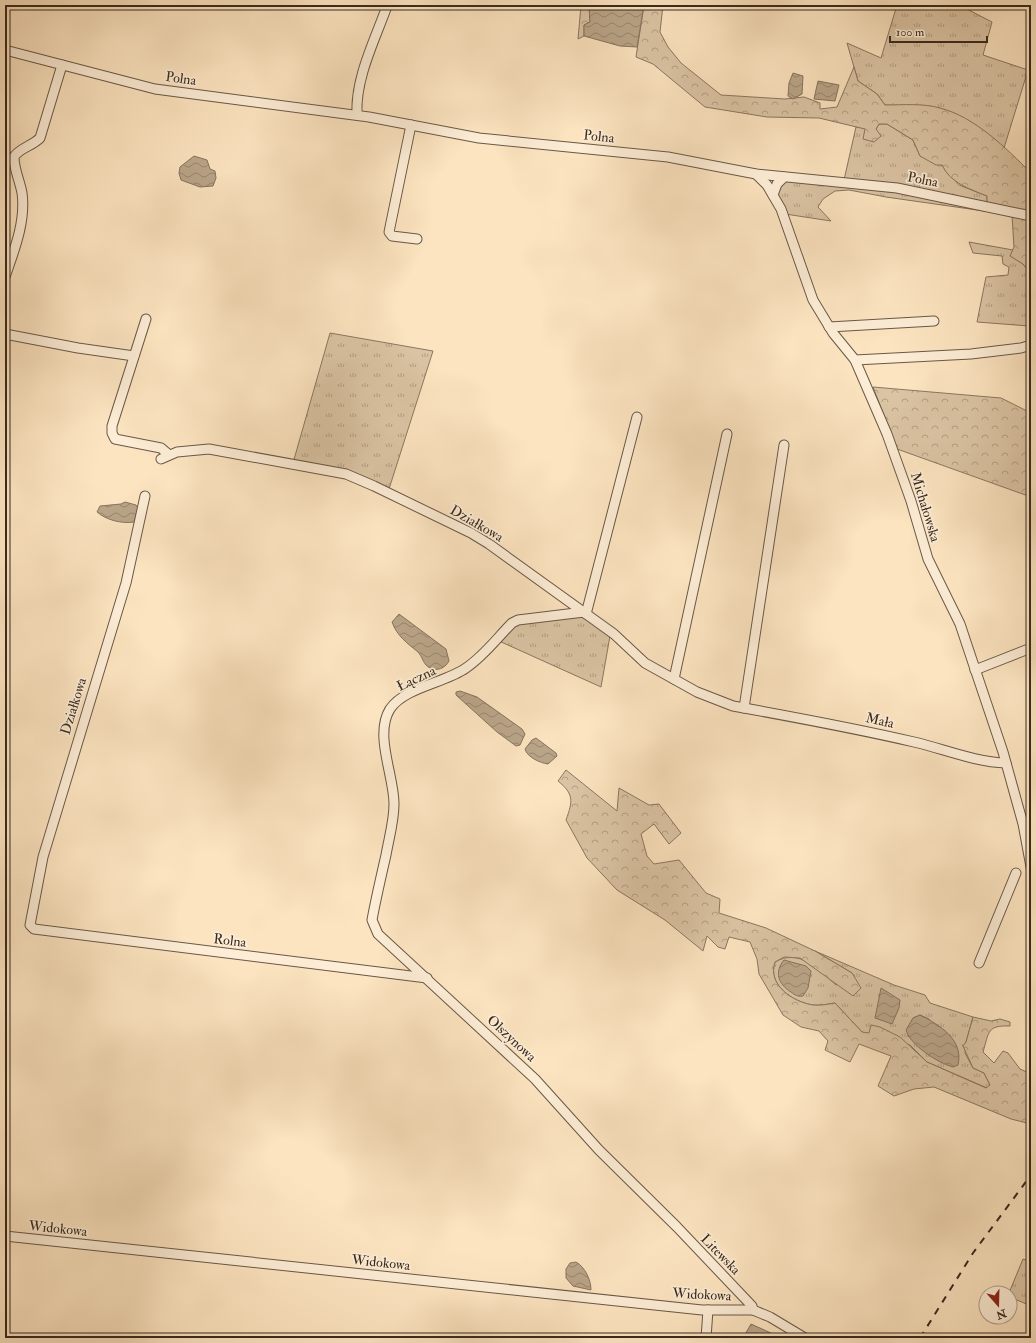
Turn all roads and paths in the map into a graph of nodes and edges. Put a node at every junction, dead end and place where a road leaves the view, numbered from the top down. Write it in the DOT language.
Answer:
graph roads {
  1 [pos="387,6"];
  2 [pos="5,50"];
  3 [pos="62,65"];
  4 [pos="357,115"];
  5 [pos="411,125"];
  6 [pos="756,174"];
  7 [pos="784,177"];
  8 [pos="773,195"];
  9 [pos="1031,216"];
  10 [pos="417,239"];
  11 [pos="5,277"];
  12 [pos="146,318"];
  13 [pos="934,321"];
  14 [pos="829,327"];
  15 [pos="5,334"];
  16 [pos="1031,345"];
  17 [pos="134,356"];
  18 [pos="855,360"];
  19 [pos="637,418"];
  20 [pos="727,434"];
  21 [pos="784,445"];
  22 [pos="145,496"];
  23 [pos="585,613"];
  24 [pos="1031,648"];
  25 [pos="975,670"];
  26 [pos="674,679"];
  27 [pos="745,708"];
  28 [pos="1006,763"];
  29 [pos="1031,867"];
  30 [pos="1016,873"];
  31 [pos="30,926"];
  32 [pos="373,926"];
  33 [pos="979,964"];
  34 [pos="427,978"];
  35 [pos="626,1176"];
  36 [pos="5,1236"];
  37 [pos="708,1310"];
  38 [pos="753,1310"];
  39 [pos="706,1338"];
  40 [pos="805,1338"];
  1 -- 4 [label="street"];
  2 -- 3 [label="street, Polna"];
  3 -- 4 [label="street, Polna"];
  3 -- 11 [label="street"];
  4 -- 5 [label="street, Polna"];
  5 -- 6 [label="street, Polna"];
  5 -- 10 [label="street"];
  6 -- 7 [label="street, Polna"];
  6 -- 8 [label="street, Michałowska"];
  7 -- 8 [label="street"];
  7 -- 9 [label="street, Polna"];
  8 -- 14 [label="street, Michałowska"];
  12 -- 17 [label="street"];
  13 -- 14 [label="street"];
  14 -- 18 [label="street, Michałowska"];
  15 -- 17 [label="street"];
  16 -- 18 [label="street"];
  17 -- 23 [label="street, Działkowa"];
  18 -- 25 [label="street, Michałowska"];
  19 -- 23 [label="street"];
  20 -- 26 [label="street"];
  21 -- 27 [label="street"];
  22 -- 31 [label="street, Działkowa"];
  23 -- 26 [label="street, Działkowa"];
  23 -- 32 [label="street, Łączna"];
  24 -- 25 [label="street"];
  25 -- 28 [label="street, Michałowska"];
  26 -- 27 [label="street, Działkowa"];
  27 -- 28 [label="street, Mała"];
  28 -- 29 [label="street, Michałowska"];
  30 -- 33 [label="street"];
  31 -- 34 [label="street, Rolna"];
  32 -- 34 [label="street, Olszynowa"];
  34 -- 35 [label="street, Olszynowa"];
  35 -- 38 [label="street, Litewska"];
  36 -- 37 [label="street, Widokowa"];
  37 -- 38 [label="street, Widokowa"];
  37 -- 39 [label="street"];
  38 -- 40 [label="street, Litewska"];
}
